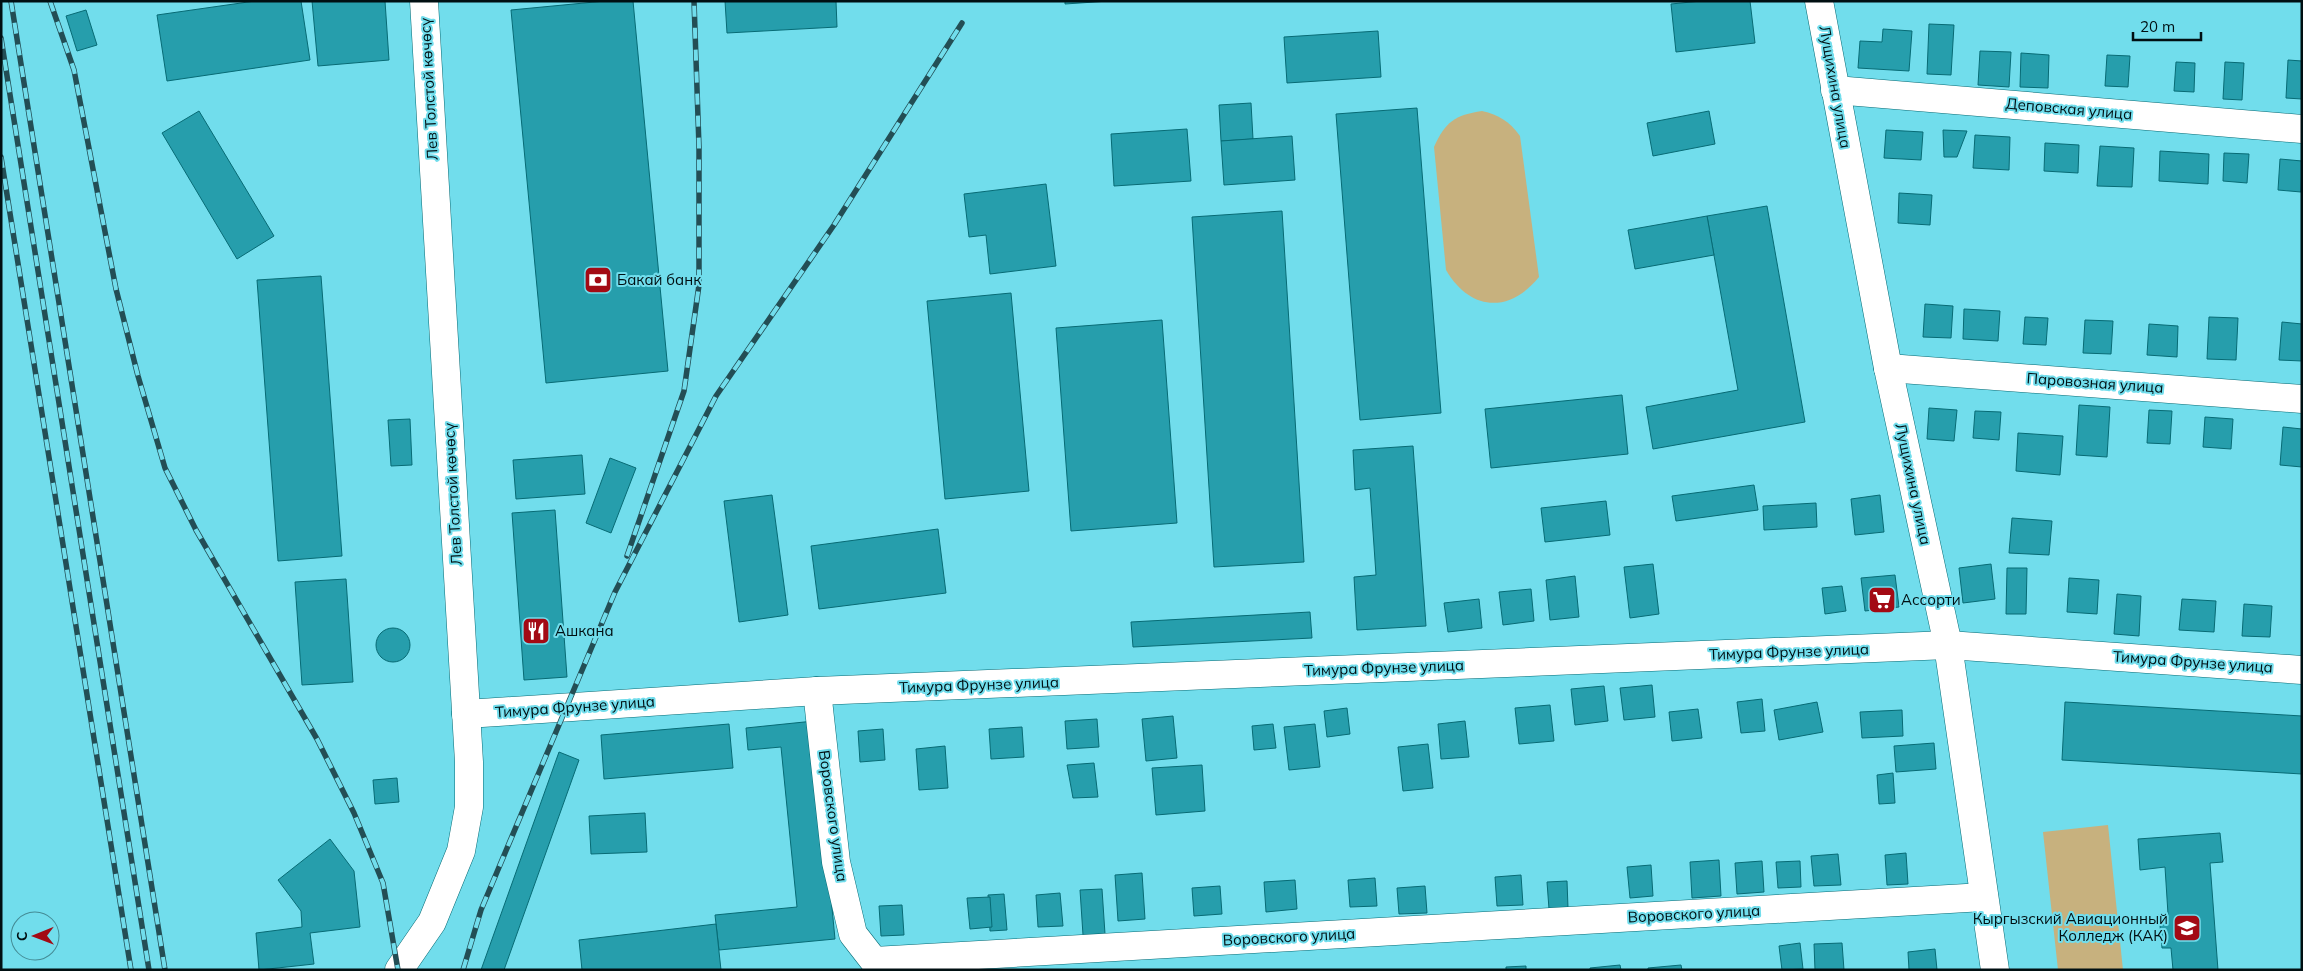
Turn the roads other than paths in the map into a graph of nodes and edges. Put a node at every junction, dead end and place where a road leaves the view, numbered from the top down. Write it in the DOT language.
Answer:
graph roads {
  1 [pos="424,1"];
  2 [pos="1819,1"];
  3 [pos="1835,90"];
  4 [pos="2302,129"];
  5 [pos="1888,368"];
  6 [pos="2302,399"];
  7 [pos="1948,645"];
  8 [pos="2302,670"];
  9 [pos="817,691"];
  10 [pos="466,714"];
  11 [pos="1984,897"];
  12 [pos="399,970"];
  13 [pos="1995,970"];
  1 -- 10 [label="street, Лев Толстой көчөсү"];
  2 -- 3 [label="street, Лущихина улица"];
  3 -- 4 [label="street, Деповская улица"];
  3 -- 5 [label="street, Лущихина улица"];
  5 -- 6 [label="street, Паровозная улица"];
  5 -- 7 [label="street, Лущихина улица"];
  7 -- 8 [label="street, Тимура Фрунзе улица"];
  7 -- 9 [label="street, Тимура Фрунзе улица"];
  7 -- 11 [label="street, Лущихина улица"];
  9 -- 10 [label="street, Тимура Фрунзе улица"];
  9 -- 11 [label="street, Воровского улица"];
  10 -- 12 [label="street, Лев Толстой көчөсү"];
  11 -- 13 [label="street, Лущихина улица"];
}
